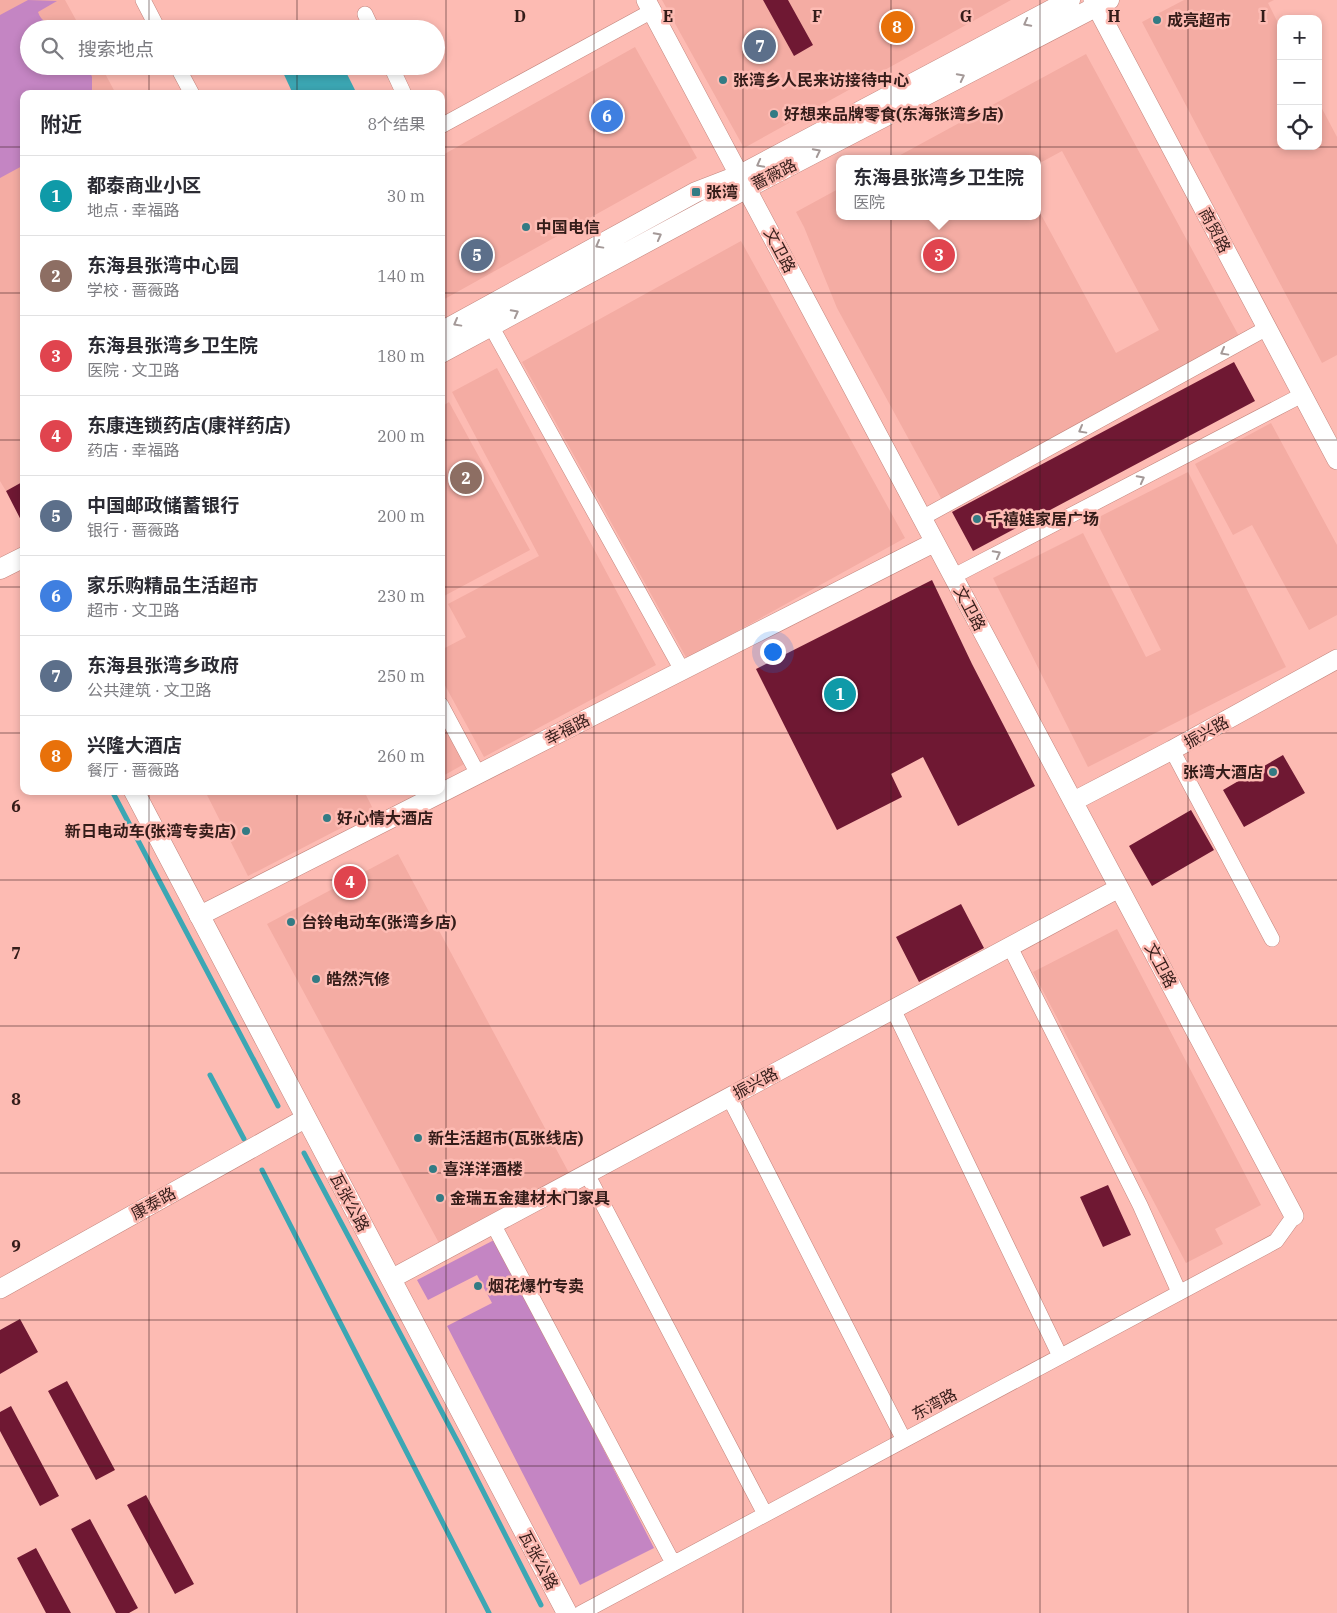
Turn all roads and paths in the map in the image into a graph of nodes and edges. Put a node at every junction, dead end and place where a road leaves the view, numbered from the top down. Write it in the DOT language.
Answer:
graph roads {
  1 [pos="143,0"];
  2 [pos="1070,0"];
  3 [pos="1100,2"];
  4 [pos="650,6"];
  5 [pos="365,14"];
  6 [pos="153,20"];
  7 [pos="368,20"];
  8 [pos="182,75"];
  9 [pos="395,75"];
  10 [pos="190,90"];
  11 [pos="402,90"];
  12 [pos="445,124"];
  13 [pos="743,181"];
  14 [pos="491,326"];
  15 [pos="1267,328"];
  16 [pos="445,330"];
  17 [pos="445,351"];
  18 [pos="1302,395"];
  19 [pos="1337,460"];
  20 [pos="922,518"];
  21 [pos="935,542"];
  22 [pos="954,576"];
  23 [pos="1337,660"];
  24 [pos="682,670"];
  25 [pos="445,713"];
  26 [pos="1172,750"];
  27 [pos="478,774"];
  28 [pos="445,791"];
  29 [pos="136,795"];
  30 [pos="437,795"];
  31 [pos="1074,801"];
  32 [pos="1120,888"];
  33 [pos="199,916"];
  34 [pos="1272,940"];
  35 [pos="1010,947"];
  36 [pos="893,1009"];
  37 [pos="729,1097"];
  38 [pos="306,1118"];
  39 [pos="587,1174"];
  40 [pos="1294,1216"];
  41 [pos="493,1224"];
  42 [pos="391,1279"];
  43 [pos="0,1289"];
  44 [pos="1179,1292"];
  45 [pos="1060,1356"];
  46 [pos="904,1440"];
  47 [pos="765,1514"];
  48 [pos="673,1564"];
  49 [pos="568,1612"];
  1 -- 6 [label="street"];
  2 -- 13 [label="main road, 蔷薇路, one-way"];
  13 -- 3 [label="main road, 蔷薇路, one-way"];
  3 -- 15 [label="street, 商贸路"];
  4 -- 12 [label="street"];
  4 -- 13 [label="street, 文卫路"];
  5 -- 7 [label="street"];
  8 -- 10 [label="street"];
  9 -- 11 [label="street"];
  14 -- 13 [label="main road, 蔷薇路, one-way"];
  13 -- 16 [label="main road, 蔷薇路, one-way"];
  13 -- 20 [label="street, 文卫路"];
  14 -- 17 [label="main road, 蔷薇路"];
  14 -- 24 [label="street"];
  15 -- 18 [label="street, 商贸路"];
  15 -- 20 [label="street, one-way"];
  18 -- 19 [label="street, 商贸路"];
  22 -- 18 [label="street, one-way"];
  20 -- 21 [label="street, 文卫路"];
  21 -- 22 [label="street, 文卫路"];
  21 -- 24 [label="street, 幸福路"];
  22 -- 31 [label="street, 文卫路"];
  23 -- 26 [label="street, 振兴路"];
  24 -- 27 [label="street, 幸福路"];
  25 -- 27 [label="street"];
  26 -- 31 [label="street, 振兴路"];
  26 -- 34 [label="street"];
  27 -- 28 [label="street, 幸福路"];
  29 -- 33 [label="main road, 瓦张公路"];
  30 -- 33 [label="street, 幸福路"];
  31 -- 32 [label="street, 文卫路"];
  32 -- 35 [label="street, 振兴路"];
  32 -- 40 [label="street, 文卫路"];
  33 -- 38 [label="main road, 瓦张公路"];
  35 -- 36 [label="street, 振兴路"];
  35 -- 44 [label="street"];
  36 -- 37 [label="street, 振兴路"];
  36 -- 45 [label="street"];
  37 -- 39 [label="street, 振兴路"];
  37 -- 46 [label="street"];
  38 -- 42 [label="main road, 瓦张公路"];
  38 -- 43 [label="street, 康泰路"];
  39 -- 41 [label="street, 振兴路"];
  39 -- 47 [label="street"];
  40 -- 44 [label="street, 东湾路"];
  41 -- 42 [label="street, 振兴路"];
  41 -- 48 [label="street"];
  42 -- 49 [label="main road, 瓦张公路"];
  44 -- 45 [label="street, 东湾路"];
  45 -- 46 [label="street, 东湾路"];
  46 -- 47 [label="street, 东湾路"];
  47 -- 48 [label="street, 东湾路"];
  48 -- 49 [label="street, 东湾路"];
}
